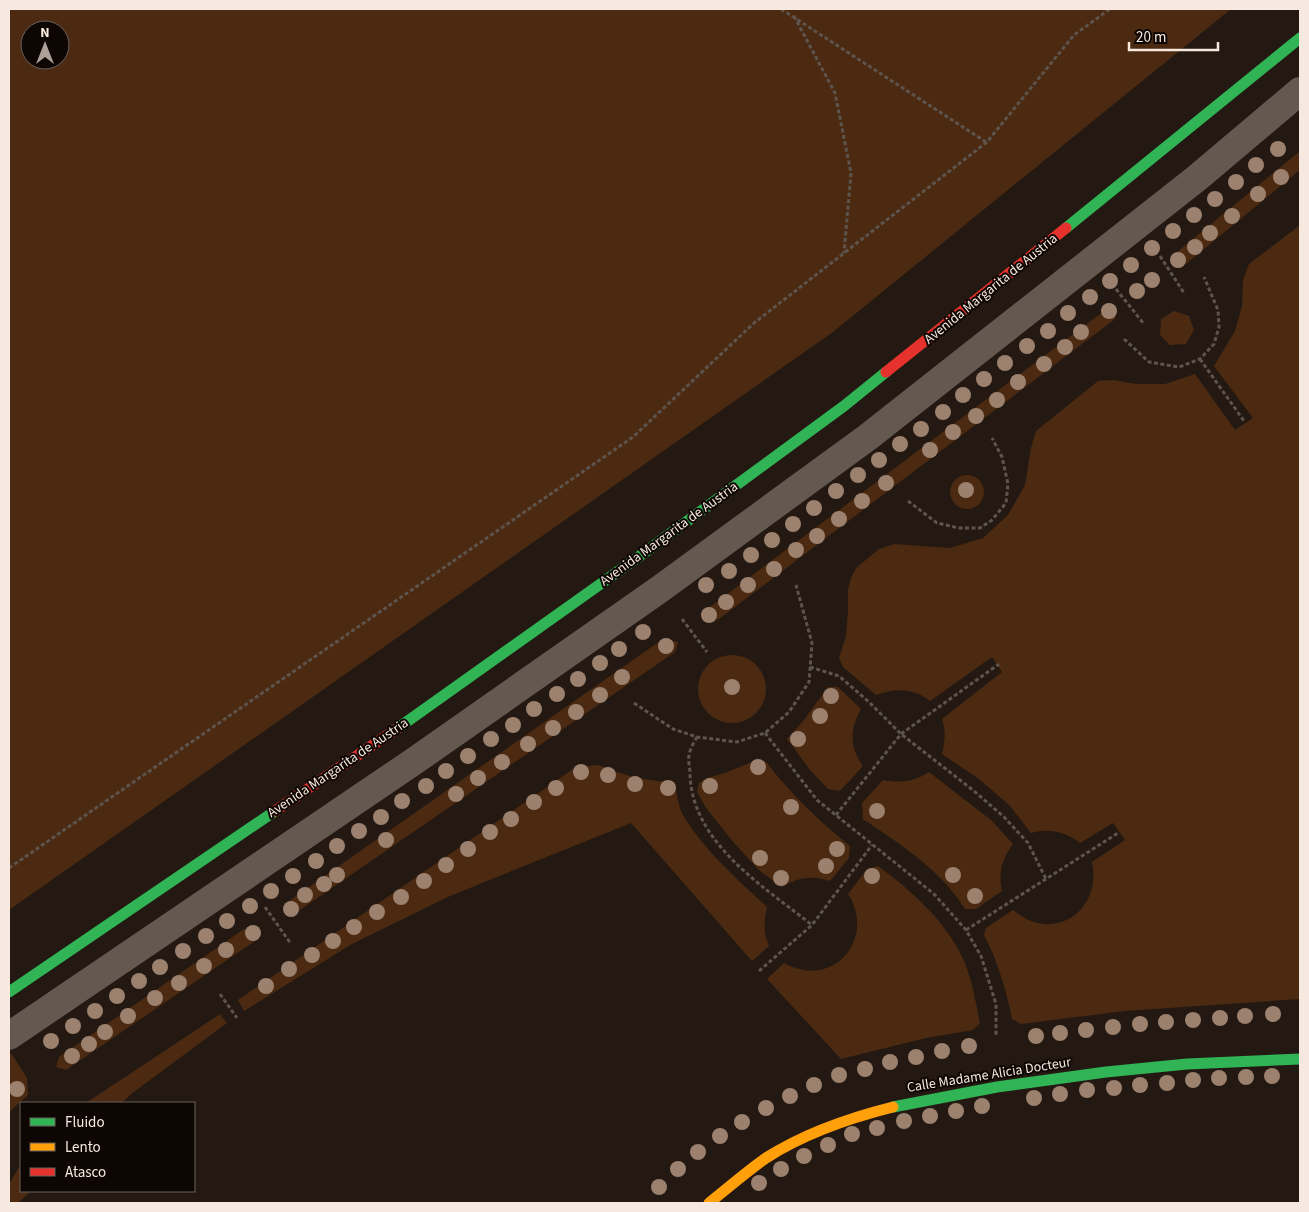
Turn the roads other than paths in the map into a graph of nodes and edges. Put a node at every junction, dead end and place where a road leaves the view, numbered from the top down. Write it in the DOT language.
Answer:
graph roads {
  1 [pos="1300,38"];
  2 [pos="1300,91"];
  3 [pos="9,992"];
  4 [pos="9,1036"];
  5 [pos="1300,1059"];
  6 [pos="709,1203"];
  1 -- 3 [label="street, Avenida Margarita de Austria"];
  2 -- 4 [label="street"];
  5 -- 6 [label="street, Calle Madame Alicia Docteur"];
}
